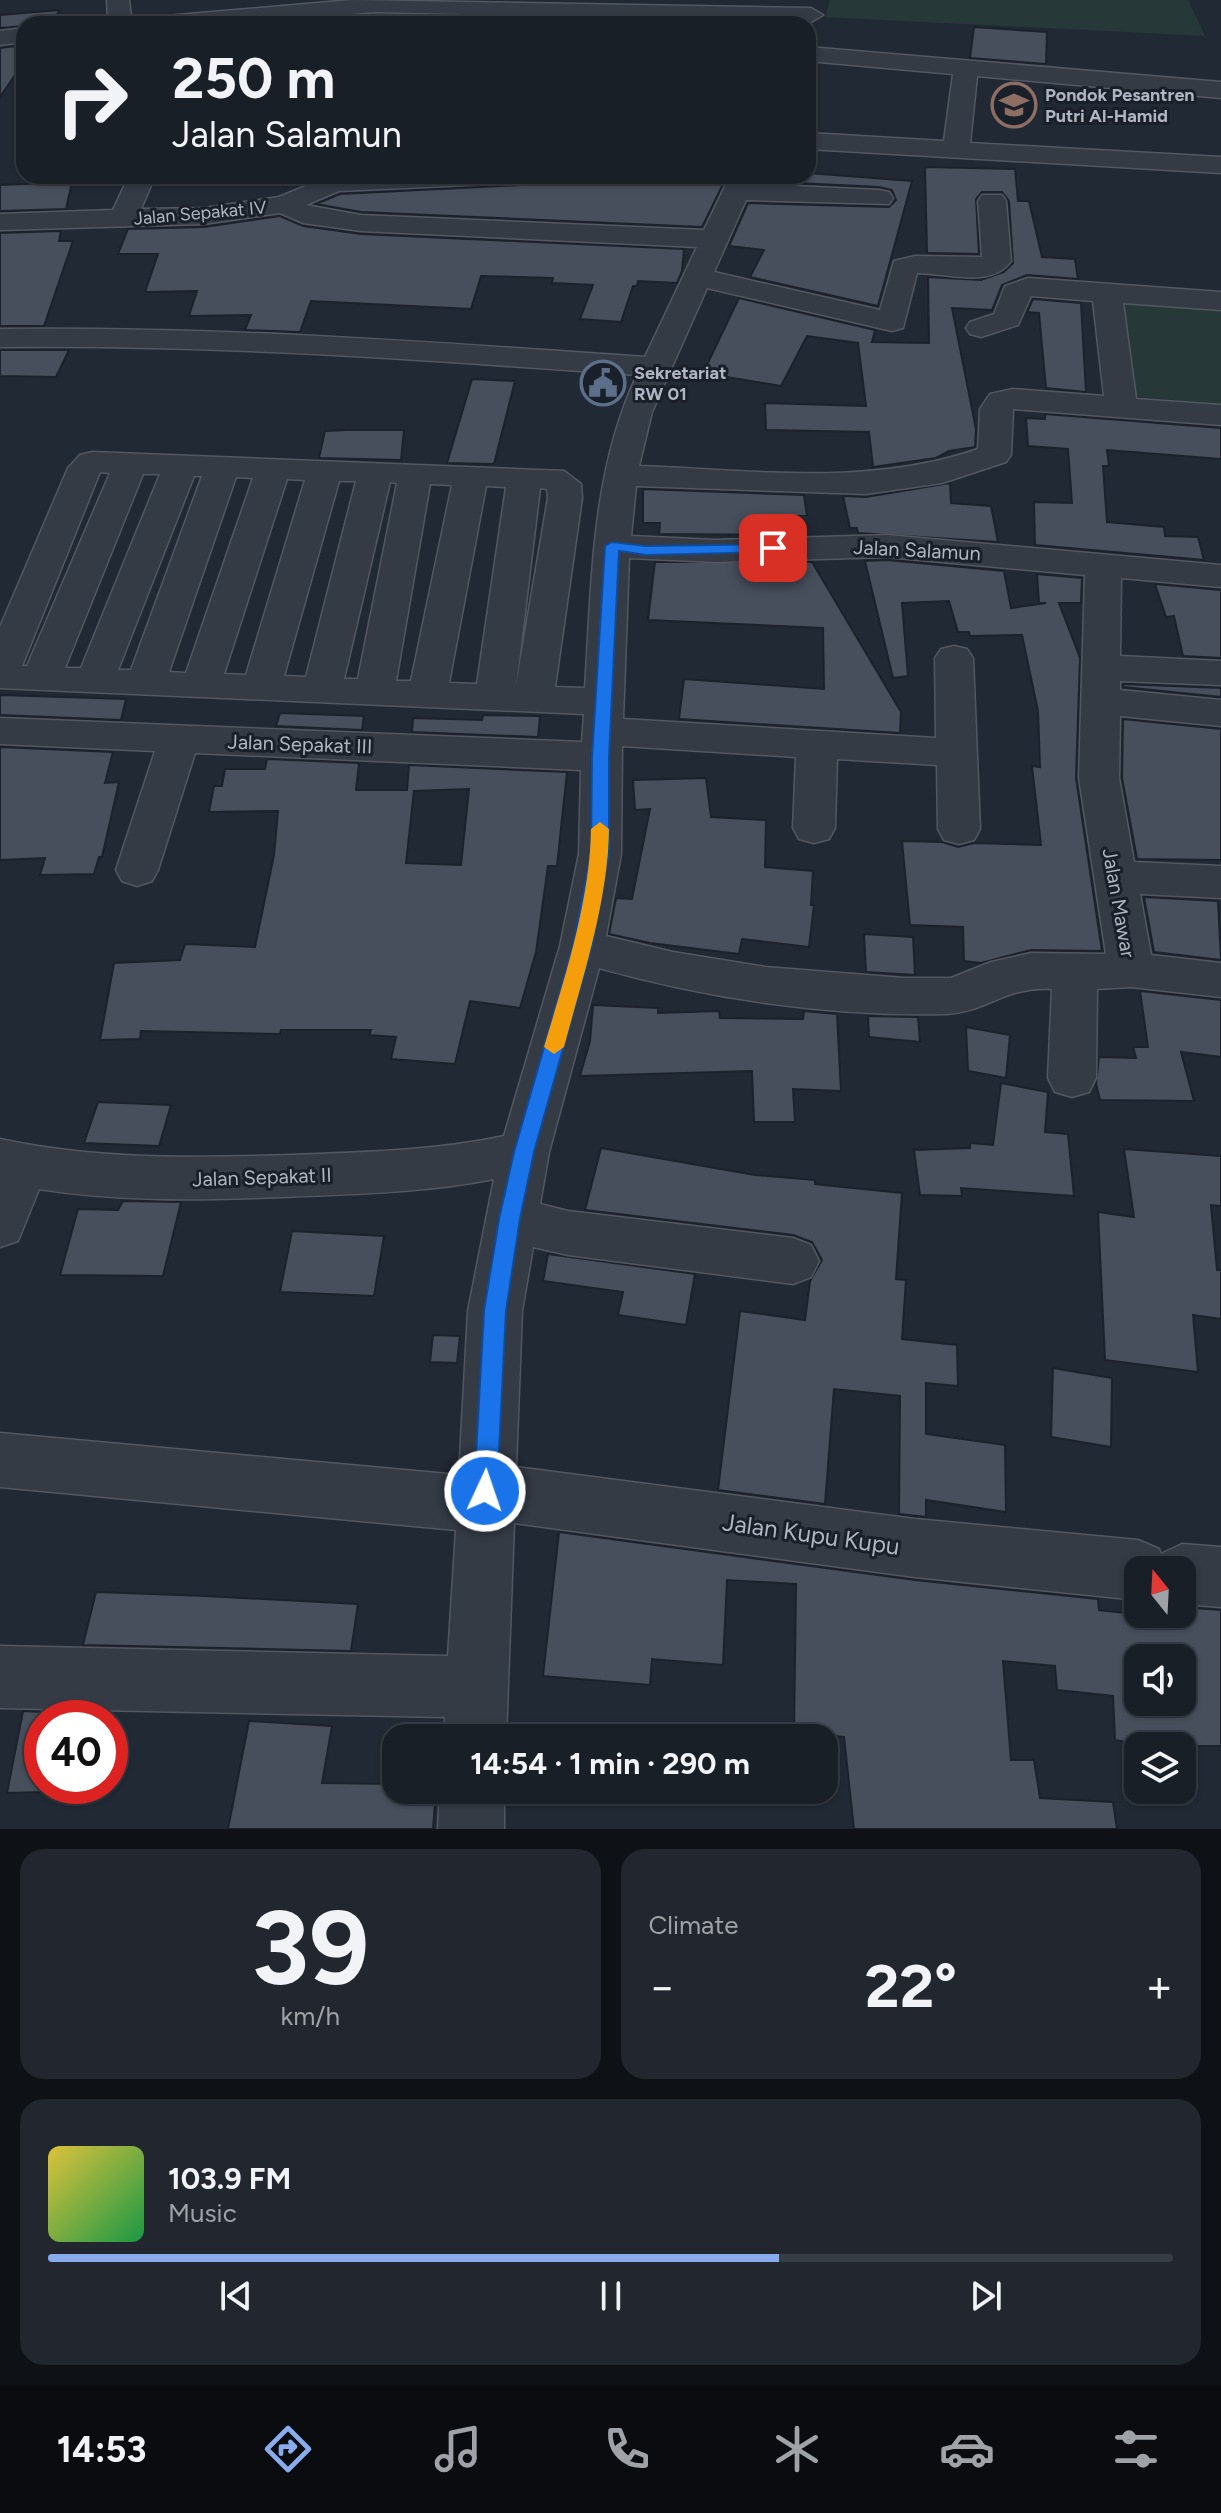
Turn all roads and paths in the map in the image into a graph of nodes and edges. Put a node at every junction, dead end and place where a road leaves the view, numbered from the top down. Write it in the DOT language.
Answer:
graph roads {
  1 [pos="372,3"];
  2 [pos="494,4"];
  3 [pos="568,4"];
  4 [pos="677,5"];
  5 [pos="811,13"];
  6 [pos="237,16"];
  7 [pos="530,16"];
  8 [pos="816,55"];
  9 [pos="966,65"];
  10 [pos="1221,90"];
  11 [pos="816,142"];
  12 [pos="956,151"];
  13 [pos="1221,165"];
  14 [pos="138,184"];
  15 [pos="333,184"];
  16 [pos="740,184"];
  17 [pos="879,198"];
  18 [pos="992,201"];
  19 [pos="285,204"];
  20 [pos="122,220"];
  21 [pos="0,222"];
  22 [pos="704,258"];
  23 [pos="1107,293"];
  24 [pos="1221,301"];
  25 [pos="318,318"];
  26 [pos="981,328"];
  27 [pos="0,338"];
  28 [pos="661,356"];
  29 [pos="1121,408"];
  30 [pos="1221,415"];
  31 [pos="181,465"];
  32 [pos="223,465"];
  33 [pos="274,467"];
  34 [pos="325,470"];
  35 [pos="375,473"];
  36 [pos="415,475"];
  37 [pos="620,475"];
  38 [pos="471,477"];
  39 [pos="524,479"];
  40 [pos="612,546"];
  41 [pos="1103,567"];
  42 [pos="1221,576"];
  43 [pos="954,658"];
  44 [pos="1221,673"];
  45 [pos="95,680"];
  46 [pos="145,684"];
  47 [pos="1102,684"];
  48 [pos="201,686"];
  49 [pos="261,689"];
  50 [pos="322,689"];
  51 [pos="375,691"];
  52 [pos="428,692"];
  53 [pos="495,695"];
  54 [pos="534,697"];
  55 [pos="1221,713"];
  56 [pos="603,728"];
  57 [pos="0,731"];
  58 [pos="179,739"];
  59 [pos="817,744"];
  60 [pos="957,750"];
  61 [pos="814,828"];
  62 [pos="959,829"];
  63 [pos="137,870"];
  64 [pos="1114,877"];
  65 [pos="1221,882"];
  66 [pos="582,946"];
  67 [pos="1131,970"];
  68 [pos="1075,973"];
  69 [pos="1221,980"];
  70 [pos="1072,1078"];
  71 [pos="524,1152"];
  72 [pos="5,1190"];
  73 [pos="510,1219"];
  74 [pos="793,1261"];
  75 [pos="0,1460"];
  76 [pos="485,1498"];
  77 [pos="1124,1569"];
  78 [pos="1196,1575"];
  79 [pos="1221,1577"];
  80 [pos="0,1677"];
  81 [pos="476,1712"];
  82 [pos="472,1804"];
  83 [pos="471,1829"];
  1 -- 2 [label="street"];
  1 -- 6 [label="street"];
  2 -- 7 [label="street"];
  3 -- 4 [label="street"];
  3 -- 7 [label="street"];
  4 -- 5 [label="street"];
  8 -- 9 [label="street"];
  9 -- 10 [label="street"];
  9 -- 12 [label="street"];
  11 -- 12 [label="street"];
  12 -- 13 [label="street"];
  14 -- 20 [label="street"];
  15 -- 19 [label="street, Jalan Sepakat IV"];
  16 -- 17 [label="street"];
  16 -- 22 [label="street"];
  18 -- 22 [label="street"];
  19 -- 20 [label="street, Jalan Sepakat IV"];
  19 -- 22 [label="street"];
  20 -- 21 [label="street, Jalan Sepakat IV"];
  22 -- 28 [label="street"];
  23 -- 24 [label="street"];
  23 -- 26 [label="street"];
  23 -- 29 [label="street"];
  25 -- 28 [label="street"];
  27 -- 28 [label="street"];
  28 -- 37 [label="street"];
  29 -- 30 [label="street"];
  29 -- 37 [label="street"];
  31 -- 32 [label="street"];
  31 -- 45 [label="street"];
  31 -- 45 [label="street"];
  32 -- 33 [label="street"];
  32 -- 46 [label="street"];
  33 -- 34 [label="street"];
  33 -- 48 [label="street"];
  34 -- 35 [label="street"];
  34 -- 49 [label="street"];
  35 -- 36 [label="street"];
  35 -- 50 [label="street"];
  36 -- 38 [label="street"];
  36 -- 51 [label="street"];
  37 -- 40 [label="street"];
  38 -- 39 [label="street"];
  38 -- 52 [label="street"];
  39 -- 53 [label="street"];
  39 -- 54 [label="street"];
  40 -- 41 [label="street, Jalan Salamun"];
  40 -- 56 [label="street"];
  41 -- 42 [label="street, Jalan Salamun"];
  41 -- 47 [label="street, Jalan Mawar"];
  43 -- 60 [label="street"];
  44 -- 47 [label="street"];
  45 -- 46 [label="street"];
  46 -- 48 [label="street"];
  47 -- 55 [label="street"];
  47 -- 64 [label="street, Jalan Mawar"];
  48 -- 49 [label="street"];
  49 -- 50 [label="street"];
  50 -- 51 [label="street"];
  51 -- 52 [label="street"];
  52 -- 53 [label="street"];
  53 -- 54 [label="street"];
  54 -- 56 [label="street"];
  56 -- 58 [label="street, Jalan Sepakat III"];
  56 -- 59 [label="street"];
  56 -- 60 [label="street"];
  56 -- 66 [label="street"];
  57 -- 58 [label="street, Jalan Sepakat III"];
  58 -- 63 [label="street"];
  59 -- 60 [label="street"];
  59 -- 61 [label="street"];
  60 -- 62 [label="street"];
  64 -- 65 [label="street"];
  64 -- 67 [label="street, Jalan Mawar"];
  66 -- 68 [label="street, Jalan Mawar"];
  66 -- 71 [label="street"];
  67 -- 68 [label="street, Jalan Mawar"];
  67 -- 69 [label="street"];
  68 -- 70 [label="street"];
  71 -- 72 [label="street, Jalan Sepakat II"];
  71 -- 73 [label="street"];
  73 -- 74 [label="street"];
  73 -- 76 [label="street"];
  75 -- 76 [label="street, Jalan Kupu Kupu"];
  76 -- 77 [label="street, Jalan Kupu Kupu"];
  76 -- 81 [label="street"];
  78 -- 79 [label="street"];
  80 -- 81 [label="street"];
  82 -- 83 [label="street"];
}
